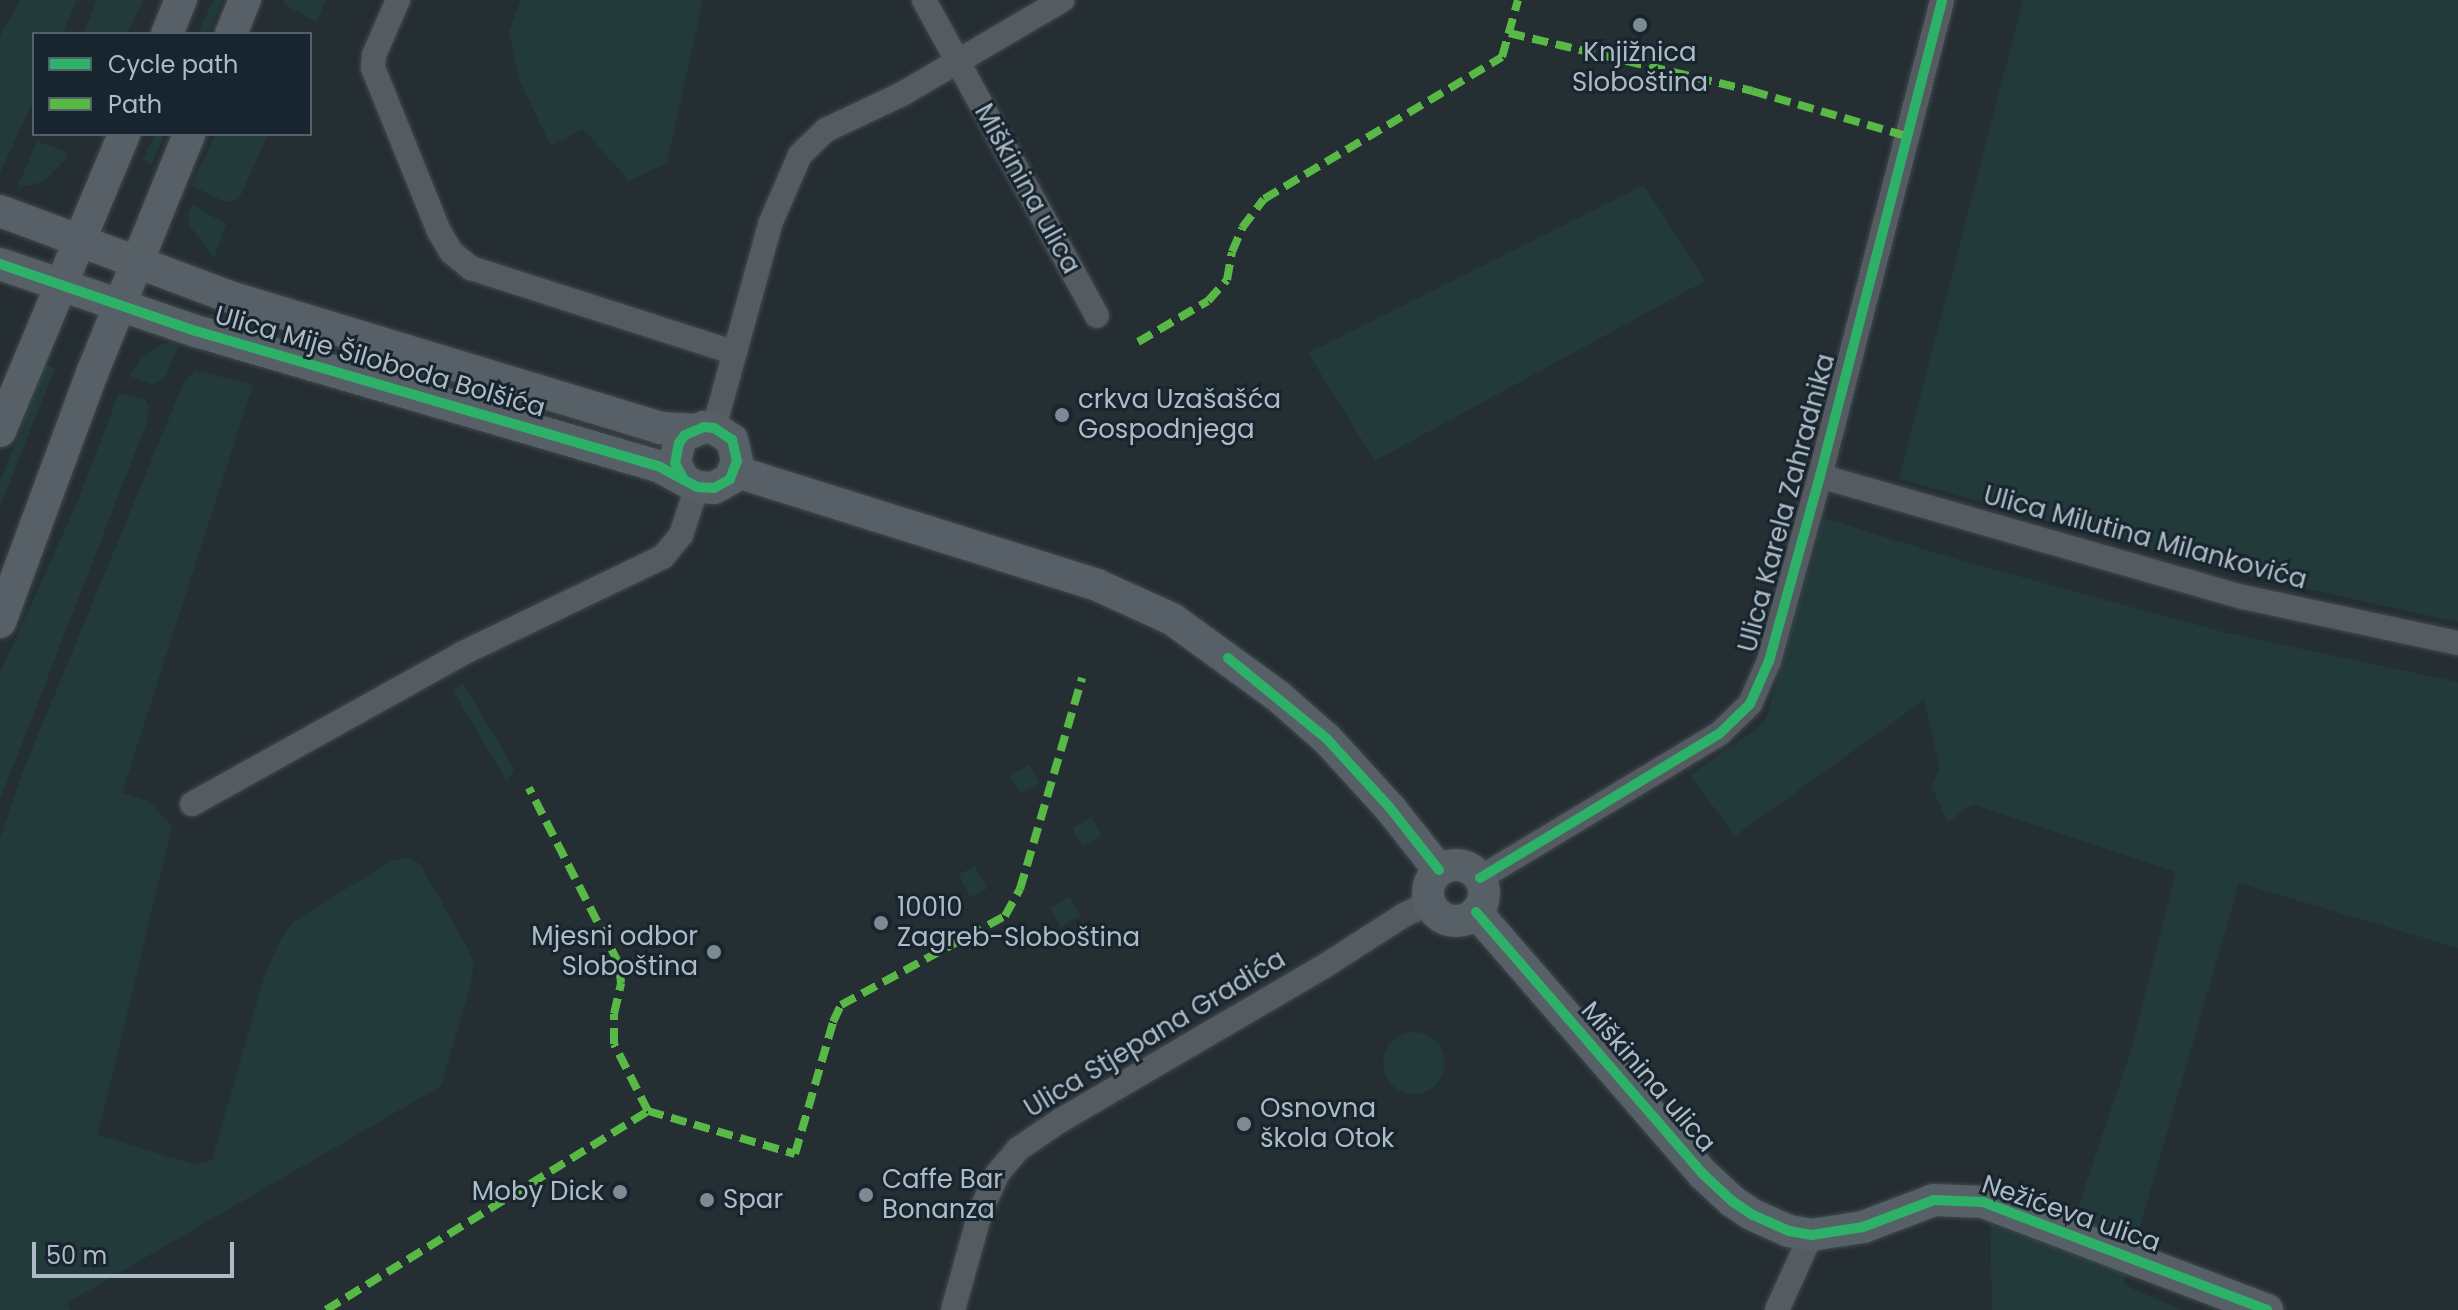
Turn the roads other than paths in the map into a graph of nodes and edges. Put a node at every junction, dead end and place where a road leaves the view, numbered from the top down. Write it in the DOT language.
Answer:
graph roads {
  1 [pos="181,0"];
  2 [pos="245,0"];
  3 [pos="398,0"];
  4 [pos="924,0"];
  5 [pos="1062,0"];
  6 [pos="1942,0"];
  7 [pos="168,32"];
  8 [pos="232,32"];
  9 [pos="956,61"];
  10 [pos="123,136"];
  11 [pos="188,136"];
  12 [pos="0,211"];
  13 [pos="81,241"];
  14 [pos="136,263"];
  15 [pos="0,264"];
  16 [pos="63,287"];
  17 [pos="119,306"];
  18 [pos="1097,316"];
  19 [pos="735,353"];
  20 [pos="704,429"];
  21 [pos="0,431"];
  22 [pos="734,471"];
  23 [pos="1820,476"];
  24 [pos="690,484"];
  25 [pos="0,622"];
  26 [pos="2458,643"];
  27 [pos="192,804"];
  28 [pos="1439,870"];
  29 [pos="1480,878"];
  30 [pos="1430,903"];
  31 [pos="1476,912"];
  32 [pos="1811,1235"];
  33 [pos="953,1310"];
  34 [pos="1777,1310"];
  35 [pos="2267,1310"];
  1 -- 7 [label="street"];
  2 -- 8 [label="street"];
  3 -- 19 [label="street"];
  4 -- 9 [label="street, Miškinina ulica"];
  5 -- 9 [label="street"];
  6 -- 23 [label="street, Ulica Karela Zahradnika"];
  9 -- 18 [label="street, Miškinina ulica"];
  9 -- 19 [label="street"];
  10 -- 13 [label="street"];
  11 -- 14 [label="street"];
  12 -- 13 [label="street, Ulica Mije Šiloboda Bolšića"];
  13 -- 14 [label="street, Ulica Mije Šiloboda Bolšića"];
  13 -- 16 [label="street"];
  14 -- 17 [label="street"];
  14 -- 20 [label="street, Ulica Mije Šiloboda Bolšića"];
  15 -- 16 [label="street, Ulica Mije Šiloboda Bolšića"];
  16 -- 17 [label="street, Ulica Mije Šiloboda Bolšića"];
  16 -- 21 [label="street"];
  17 -- 24 [label="street, Ulica Mije Šiloboda Bolšića"];
  17 -- 25 [label="street"];
  19 -- 20 [label="street"];
  20 -- 22 [label="street"];
  20 -- 24 [label="street"];
  22 -- 24 [label="street"];
  22 -- 28 [label="street"];
  23 -- 26 [label="street, Ulica Milutina Milankovića"];
  23 -- 29 [label="street, Ulica Karela Zahradnika"];
  24 -- 27 [label="street"];
  28 -- 29 [label="street"];
  28 -- 30 [label="street"];
  29 -- 31 [label="street"];
  30 -- 31 [label="street"];
  30 -- 33 [label="street, Ulica Stjepana Gradića"];
  31 -- 32 [label="street, Miškinina ulica"];
  32 -- 34 [label="street"];
  32 -- 35 [label="street, Nežićeva ulica"];
}
